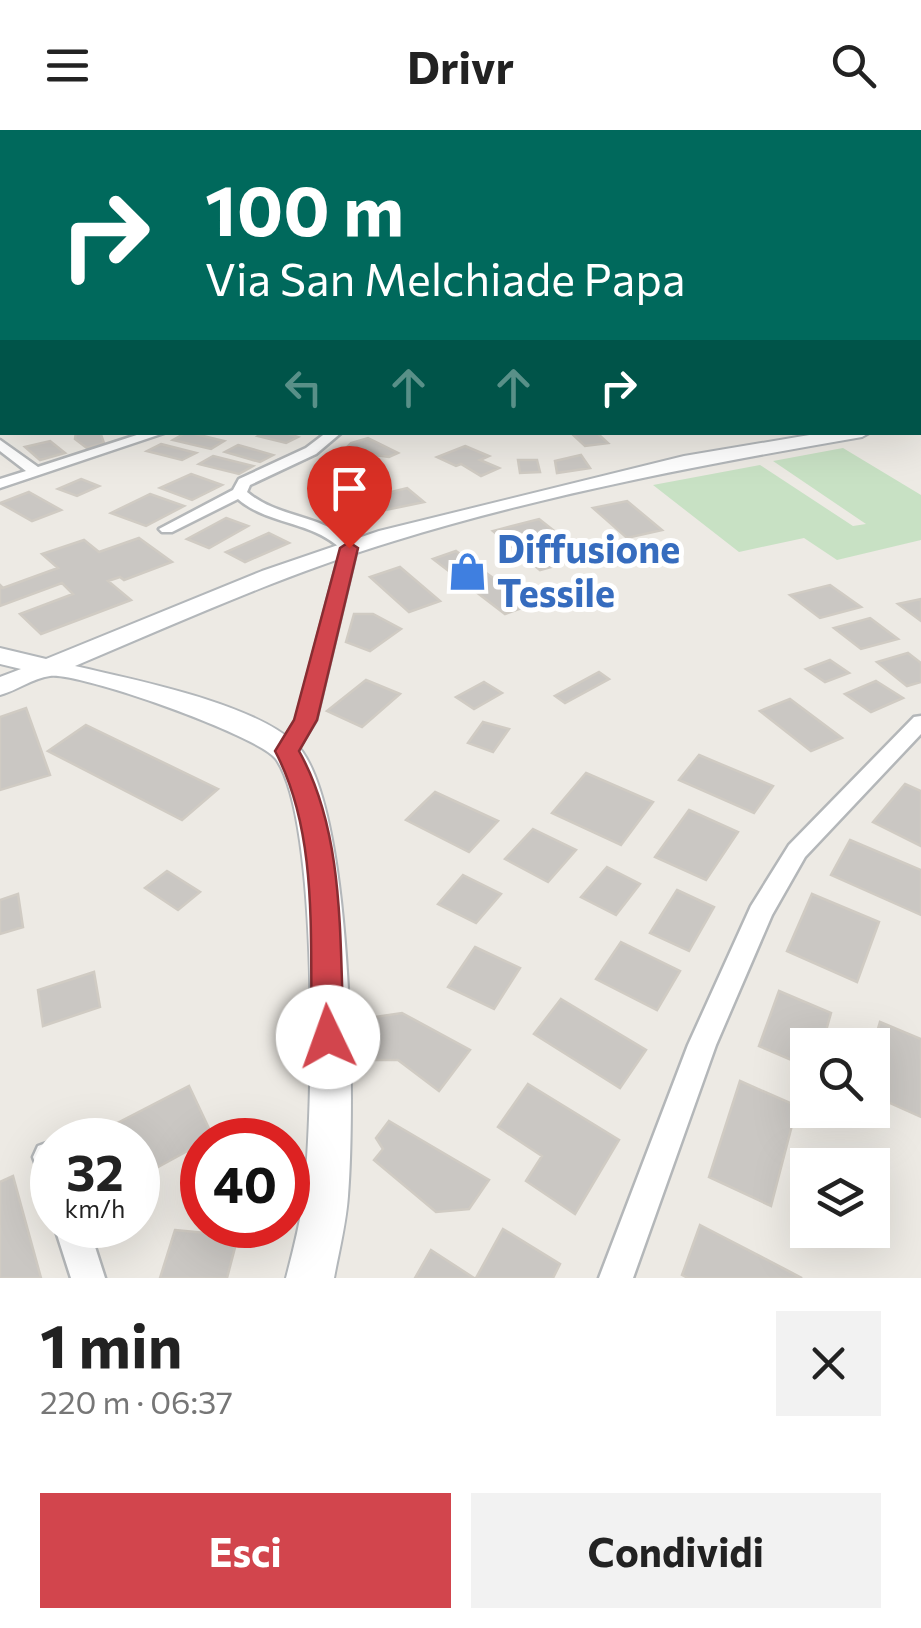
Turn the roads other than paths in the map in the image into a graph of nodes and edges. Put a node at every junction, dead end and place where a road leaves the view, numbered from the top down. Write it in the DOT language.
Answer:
graph roads {
  1 [pos="152,435"];
  2 [pos="332,435"];
  3 [pos="840,435"];
  4 [pos="0,444"];
  5 [pos="36,473"];
  6 [pos="0,484"];
  7 [pos="239,493"];
  8 [pos="166,529"];
  9 [pos="349,548"];
  10 [pos="0,656"];
  11 [pos="44,667"];
  12 [pos="0,687"];
  13 [pos="921,722"];
  14 [pos="287,751"];
  15 [pos="78,1248"];
  16 [pos="88,1278"];
  17 [pos="310,1278"];
  18 [pos="616,1278"];
  1 -- 5 [label="street"];
  2 -- 7 [label="street"];
  3 -- 9 [label="main road"];
  4 -- 5 [label="street"];
  5 -- 6 [label="street"];
  7 -- 8 [label="street"];
  7 -- 9 [label="street"];
  9 -- 11 [label="main road"];
  9 -- 14 [label="street"];
  10 -- 11 [label="main road"];
  11 -- 12 [label="main road"];
  11 -- 14 [label="main road"];
  13 -- 18 [label="street"];
  14 -- 17 [label="main road"];
  15 -- 16 [label="street"];
}
